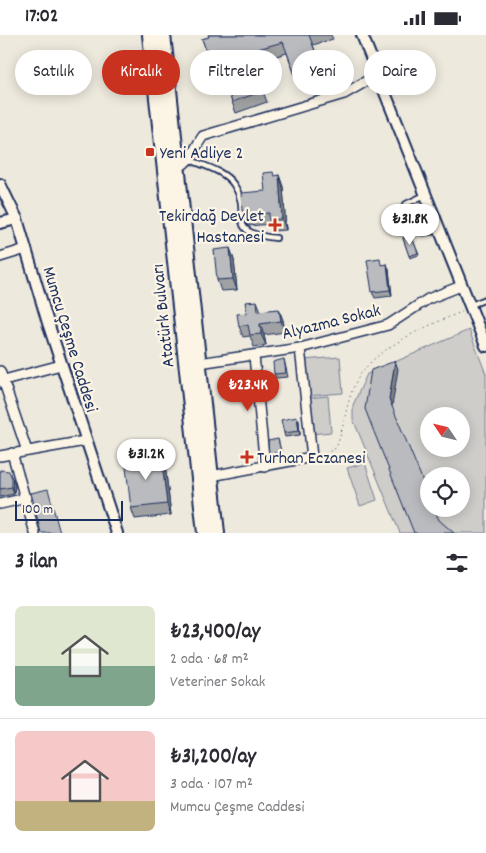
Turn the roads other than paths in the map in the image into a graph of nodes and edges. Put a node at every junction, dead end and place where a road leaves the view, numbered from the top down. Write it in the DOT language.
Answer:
graph roads {
  1 [pos="150,35"];
  2 [pos="163,35"];
  3 [pos="362,35"];
  4 [pos="368,50"];
  5 [pos="364,83"];
  6 [pos="385,95"];
  7 [pos="190,160"];
  8 [pos="178,168"];
  9 [pos="0,184"];
  10 [pos="425,195"];
  11 [pos="17,219"];
  12 [pos="0,223"];
  13 [pos="438,230"];
  14 [pos="276,238"];
  15 [pos="26,249"];
  16 [pos="0,257"];
  17 [pos="461,286"];
  18 [pos="486,299"];
  19 [pos="471,307"];
  20 [pos="486,346"];
  21 [pos="300,348"];
  22 [pos="254,356"];
  23 [pos="199,363"];
  24 [pos="61,365"];
  25 [pos="0,371"];
  26 [pos="2,381"];
  27 [pos="85,441"];
  28 [pos="27,451"];
  29 [pos="12,453"];
  30 [pos="0,456"];
  31 [pos="265,467"];
  32 [pos="211,476"];
  33 [pos="27,498"];
  34 [pos="0,504"];
  35 [pos="36,533"];
  36 [pos="117,533"];
  37 [pos="205,533"];
  38 [pos="217,533"];
  1 -- 37 [label="main road, Atatürk Bulvarı"];
  2 -- 8 [label="main road, Atatürk Bulvarı"];
  3 -- 4 [label="street"];
  5 -- 7 [label="street"];
  6 -- 10 [label="street"];
  7 -- 8 [label="street"];
  7 -- 14 [label="lane"];
  8 -- 23 [label="main road, Atatürk Bulvarı"];
  9 -- 11 [label="street, Mumcu Çeşme Caddesi"];
  10 -- 13 [label="street"];
  10 -- 13 [label="lane"];
  11 -- 12 [label="street"];
  11 -- 15 [label="street, Mumcu Çeşme Caddesi"];
  13 -- 17 [label="street"];
  15 -- 16 [label="street"];
  15 -- 24 [label="street, Mumcu Çeşme Caddesi"];
  17 -- 19 [label="street"];
  17 -- 21 [label="street, Alyazma Sokak"];
  18 -- 19 [label="lane"];
  19 -- 20 [label="street"];
  21 -- 22 [label="street, Alyazma Sokak"];
  21 -- 31 [label="street"];
  22 -- 23 [label="street, Alyazma Sokak"];
  22 -- 31 [label="street"];
  23 -- 32 [label="main road, Atatürk Bulvarı"];
  24 -- 26 [label="street"];
  24 -- 27 [label="street, Mumcu Çeşme Caddesi"];
  25 -- 26 [label="street"];
  26 -- 28 [label="street"];
  27 -- 28 [label="street"];
  27 -- 36 [label="street, Mumcu Çeşme Caddesi"];
  28 -- 29 [label="street"];
  29 -- 30 [label="street"];
  29 -- 33 [label="street"];
  31 -- 32 [label="street"];
  32 -- 38 [label="main road, Atatürk Bulvarı"];
  33 -- 34 [label="street"];
  33 -- 35 [label="street"];
}
